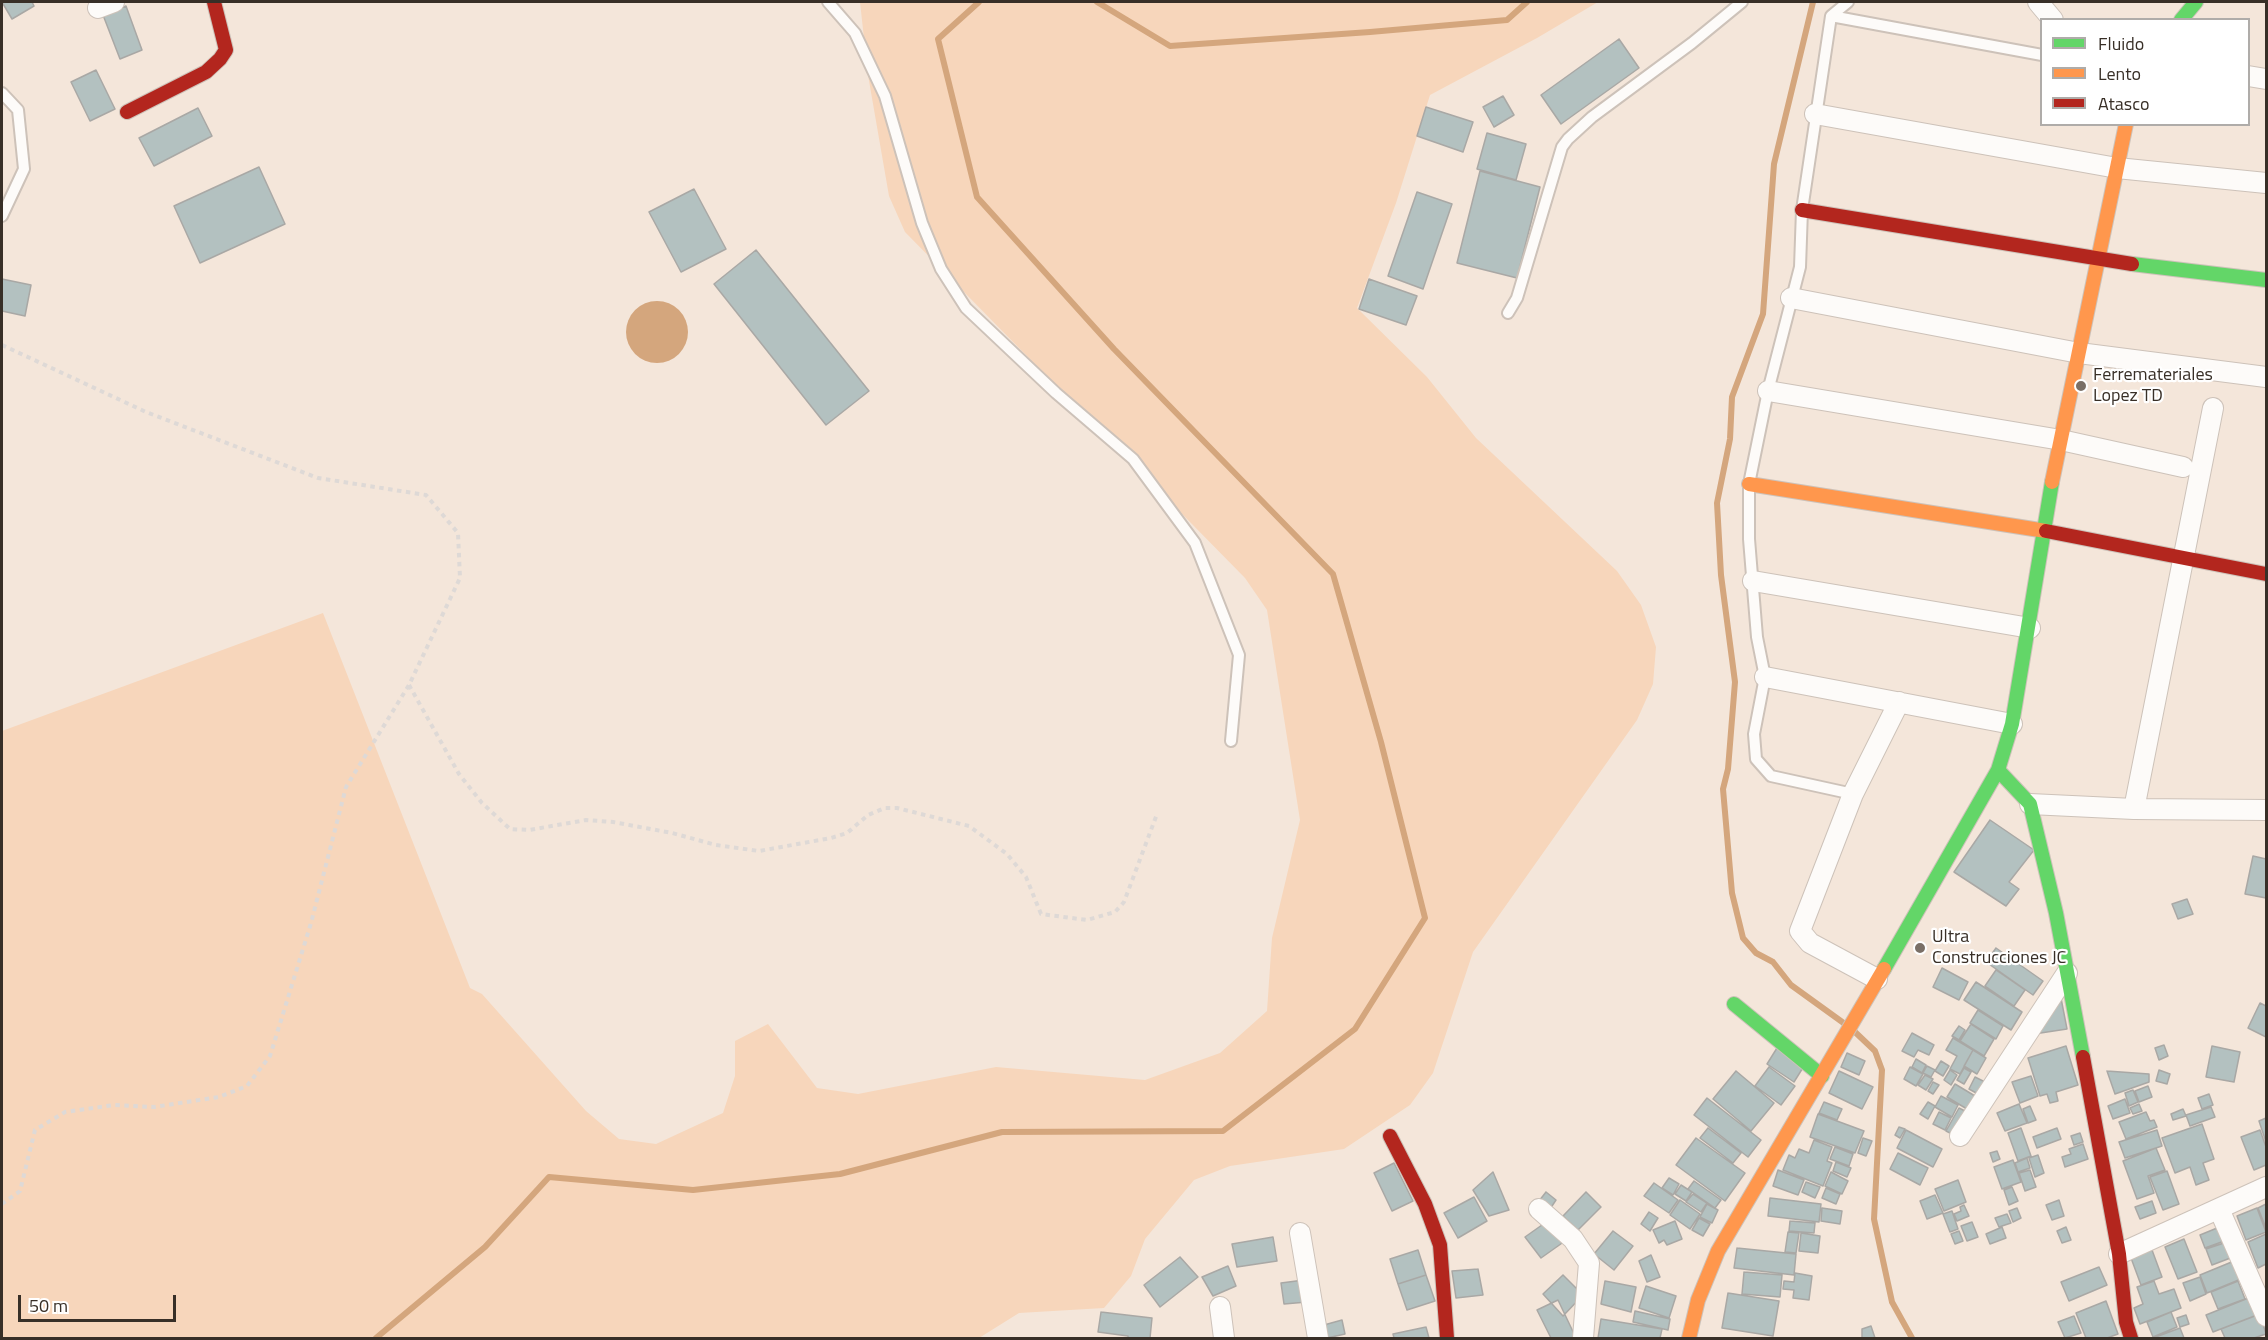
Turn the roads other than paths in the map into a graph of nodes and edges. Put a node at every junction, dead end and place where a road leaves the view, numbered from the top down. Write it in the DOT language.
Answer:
graph roads {
  1 [pos="214,2"];
  2 [pos="828,2"];
  3 [pos="1742,2"];
  4 [pos="1848,2"];
  5 [pos="2038,2"];
  6 [pos="1831,16"];
  7 [pos="2051,18"];
  8 [pos="2040,55"];
  9 [pos="2250,76"];
  10 [pos="2266,79"];
  11 [pos="2,93"];
  12 [pos="127,112"];
  13 [pos="1815,114"];
  14 [pos="2126,126"];
  15 [pos="2118,168"];
  16 [pos="2266,183"];
  17 [pos="1802,210"];
  18 [pos="2,216"];
  19 [pos="2099,260"];
  20 [pos="2266,280"];
  21 [pos="1791,298"];
  22 [pos="1508,313"];
  23 [pos="2079,353"];
  24 [pos="2266,377"];
  25 [pos="1768,391"];
  26 [pos="2214,408"];
  27 [pos="2061,440"];
  28 [pos="2183,467"];
  29 [pos="1749,484"];
  30 [pos="2045,531"];
  31 [pos="2186,557"];
  32 [pos="2266,574"];
  33 [pos="1753,581"];
  34 [pos="2030,628"];
  35 [pos="1765,678"];
  36 [pos="1899,702"];
  37 [pos="2012,723"];
  38 [pos="1231,741"];
  39 [pos="1998,770"];
  40 [pos="1853,794"];
  41 [pos="2030,804"];
  42 [pos="2266,806"];
  43 [pos="2134,809"];
  44 [pos="2067,973"];
  45 [pos="1877,979"];
  46 [pos="1734,1004"];
  47 [pos="1822,1076"];
  48 [pos="1390,1136"];
  49 [pos="1960,1136"];
  50 [pos="2266,1186"];
  51 [pos="1539,1209"];
  52 [pos="2219,1209"];
  53 [pos="1300,1233"];
  54 [pos="2119,1254"];
  55 [pos="1220,1306"];
  56 [pos="2266,1316"];
  57 [pos="1224,1338"];
  58 [pos="1318,1338"];
  59 [pos="1447,1338"];
  60 [pos="1583,1338"];
  61 [pos="1689,1338"];
  62 [pos="2131,1338"];
  1 -- 12 [label="street"];
  2 -- 38 [label="lane"];
  3 -- 22 [label="lane"];
  4 -- 6 [label="lane"];
  5 -- 7 [label="street"];
  6 -- 8 [label="lane"];
  6 -- 13 [label="lane"];
  9 -- 10 [label="street"];
  11 -- 18 [label="lane"];
  13 -- 15 [label="street"];
  13 -- 17 [label="lane"];
  14 -- 15 [label="street"];
  15 -- 16 [label="street"];
  15 -- 19 [label="street"];
  17 -- 19 [label="street"];
  17 -- 21 [label="lane"];
  19 -- 20 [label="street"];
  19 -- 23 [label="street"];
  21 -- 23 [label="street"];
  21 -- 25 [label="lane"];
  23 -- 24 [label="street"];
  23 -- 27 [label="street"];
  25 -- 27 [label="street"];
  25 -- 29 [label="lane"];
  26 -- 31 [label="street"];
  27 -- 28 [label="street"];
  27 -- 30 [label="street"];
  29 -- 30 [label="street"];
  29 -- 33 [label="lane"];
  30 -- 31 [label="street"];
  30 -- 34 [label="street"];
  31 -- 32 [label="street"];
  31 -- 43 [label="street"];
  33 -- 34 [label="street"];
  33 -- 35 [label="lane"];
  34 -- 37 [label="street"];
  35 -- 36 [label="street"];
  35 -- 40 [label="lane"];
  36 -- 37 [label="street"];
  36 -- 40 [label="street"];
  37 -- 39 [label="street"];
  39 -- 41 [label="street"];
  39 -- 45 [label="street"];
  40 -- 45 [label="street"];
  41 -- 43 [label="street"];
  41 -- 44 [label="street"];
  42 -- 43 [label="street"];
  44 -- 49 [label="street"];
  44 -- 54 [label="street"];
  45 -- 47 [label="street"];
  46 -- 47 [label="street"];
  47 -- 61 [label="street"];
  48 -- 59 [label="street"];
  50 -- 52 [label="street"];
  51 -- 60 [label="street"];
  52 -- 54 [label="street"];
  52 -- 56 [label="street"];
  53 -- 58 [label="street"];
  54 -- 62 [label="street"];
  55 -- 57 [label="street"];
}
